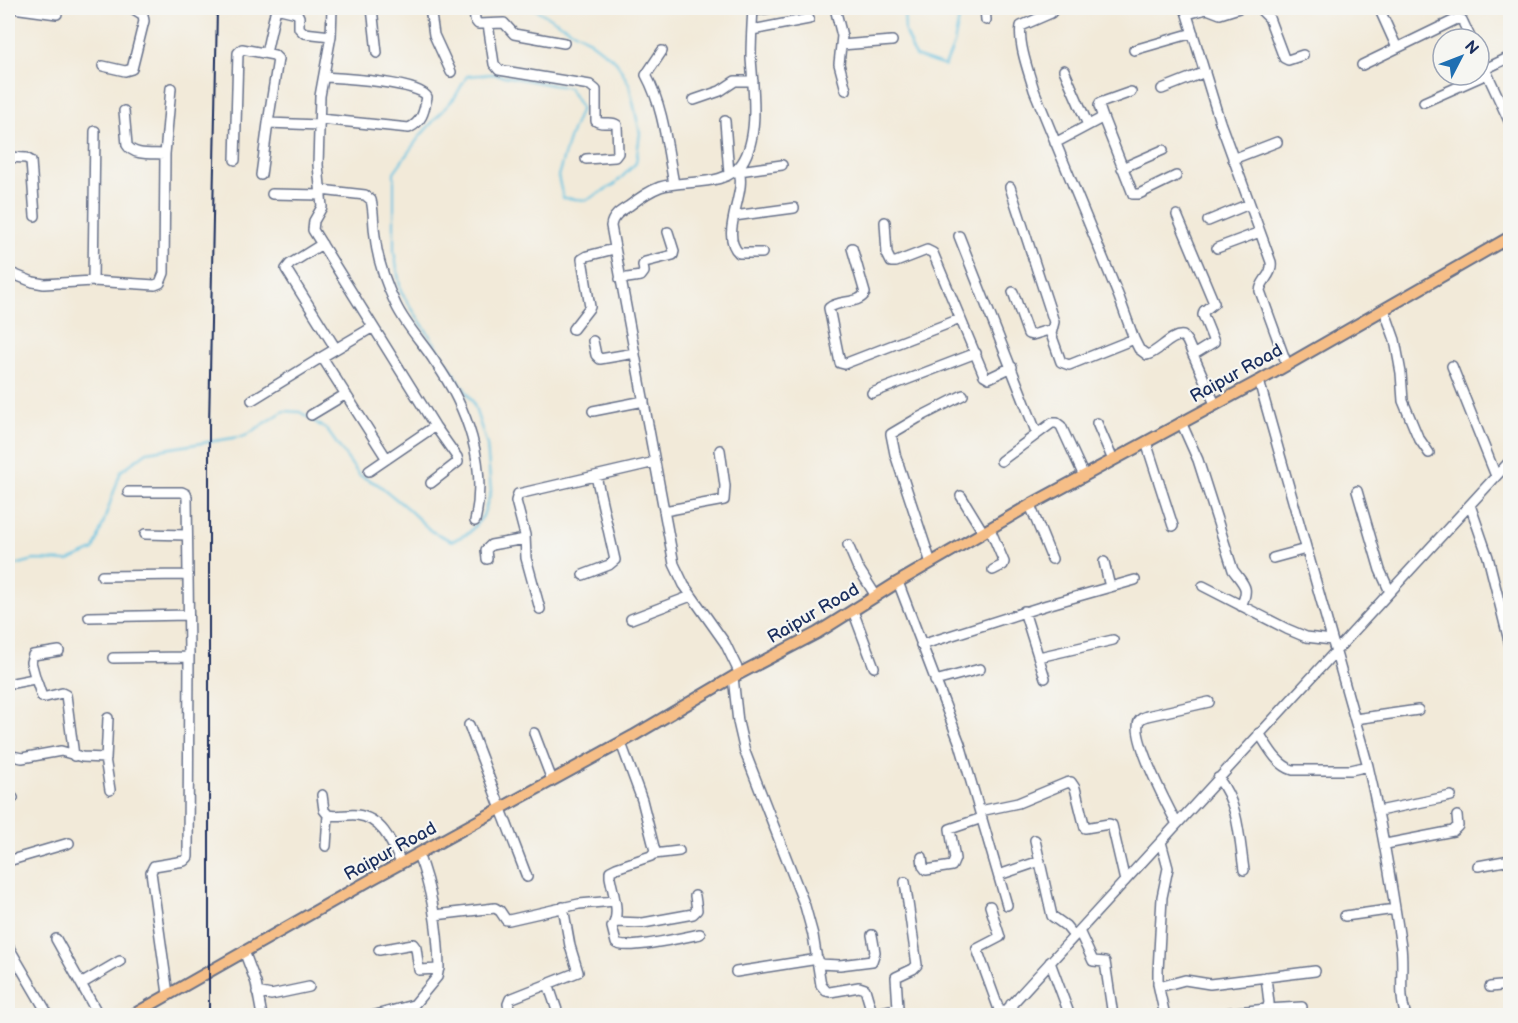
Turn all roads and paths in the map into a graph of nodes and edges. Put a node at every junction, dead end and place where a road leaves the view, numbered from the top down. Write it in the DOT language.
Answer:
graph roads {
  1 [pos="13,8"];
  2 [pos="132,8"];
  3 [pos="276,8"];
  4 [pos="332,8"];
  5 [pos="372,8"];
  6 [pos="430,8"];
  7 [pos="474,8"];
  8 [pos="770,8"];
  9 [pos="835,8"];
  10 [pos="985,8"];
  11 [pos="1055,8"];
  12 [pos="1239,8"];
  13 [pos="1259,8"];
  14 [pos="1379,8"];
  15 [pos="753,9"];
  16 [pos="1186,11"];
  17 [pos="57,14"];
  18 [pos="808,19"];
  19 [pos="986,20"];
  20 [pos="488,24"];
  21 [pos="1440,27"];
  22 [pos="1466,27"];
  23 [pos="752,30"];
  24 [pos="1431,32"];
  25 [pos="1193,33"];
  26 [pos="331,36"];
  27 [pos="892,40"];
  28 [pos="564,43"];
  29 [pos="841,45"];
  30 [pos="1397,48"];
  31 [pos="1134,50"];
  32 [pos="662,51"];
  33 [pos="266,53"];
  34 [pos="377,53"];
  35 [pos="1303,55"];
  36 [pos="1510,57"];
  37 [pos="1362,65"];
  38 [pos="103,66"];
  39 [pos="1491,69"];
  40 [pos="1064,70"];
  41 [pos="451,72"];
  42 [pos="1205,72"];
  43 [pos="324,77"];
  44 [pos="753,81"];
  45 [pos="1491,83"];
  46 [pos="1455,87"];
  47 [pos="171,88"];
  48 [pos="1162,89"];
  49 [pos="846,90"];
  50 [pos="1131,92"];
  51 [pos="694,100"];
  52 [pos="1424,102"];
  53 [pos="124,111"];
  54 [pos="1102,115"];
  55 [pos="725,121"];
  56 [pos="319,122"];
  57 [pos="268,123"];
  58 [pos="1510,123"];
  59 [pos="1088,125"];
  60 [pos="95,131"];
  61 [pos="1277,142"];
  62 [pos="1055,143"];
  63 [pos="1163,150"];
  64 [pos="165,154"];
  65 [pos="8,157"];
  66 [pos="586,159"];
  67 [pos="1233,159"];
  68 [pos="235,160"];
  69 [pos="782,165"];
  70 [pos="1122,168"];
  71 [pos="735,171"];
  72 [pos="261,176"];
  73 [pos="1176,176"];
  74 [pos="674,184"];
  75 [pos="1010,187"];
  76 [pos="321,192"];
  77 [pos="272,195"];
  78 [pos="1249,204"];
  79 [pos="794,208"];
  80 [pos="1177,215"];
  81 [pos="35,216"];
  82 [pos="734,216"];
  83 [pos="1208,221"];
  84 [pos="885,222"];
  85 [pos="668,232"];
  86 [pos="1260,232"];
  87 [pos="959,236"];
  88 [pos="1510,237"];
  89 [pos="322,244"];
  90 [pos="852,248"];
  91 [pos="1217,248"];
  92 [pos="614,249"];
  93 [pos="762,253"];
  94 [pos="8,272"];
  95 [pos="620,279"];
  96 [pos="93,281"];
  97 [pos="1013,292"];
  98 [pos="1384,309"];
  99 [pos="960,319"];
  100 [pos="373,327"];
  101 [pos="573,329"];
  102 [pos="1052,329"];
  103 [pos="1134,339"];
  104 [pos="593,341"];
  105 [pos="336,349"];
  106 [pos="635,353"];
  107 [pos="976,354"];
  108 [pos="1193,355"];
  109 [pos="322,357"];
  110 [pos="1287,365"];
  111 [pos="1452,366"];
  112 [pos="1012,367"];
  113 [pos="1258,381"];
  114 [pos="872,393"];
  115 [pos="346,394"];
  116 [pos="963,395"];
  117 [pos="252,400"];
  118 [pos="644,401"];
  119 [pos="1215,404"];
  120 [pos="593,411"];
  121 [pos="311,415"];
  122 [pos="1181,422"];
  123 [pos="1097,423"];
  124 [pos="435,426"];
  125 [pos="1037,434"];
  126 [pos="1146,442"];
  127 [pos="720,450"];
  128 [pos="1429,453"];
  129 [pos="387,459"];
  130 [pos="1113,460"];
  131 [pos="1510,460"];
  132 [pos="1001,461"];
  133 [pos="655,462"];
  134 [pos="369,471"];
  135 [pos="596,476"];
  136 [pos="1084,476"];
  137 [pos="1496,476"];
  138 [pos="431,483"];
  139 [pos="1357,491"];
  140 [pos="128,492"];
  141 [pos="961,496"];
  142 [pos="1030,505"];
  143 [pos="1470,505"];
  144 [pos="664,511"];
  145 [pos="476,521"];
  146 [pos="1173,526"];
  147 [pos="987,530"];
  148 [pos="145,534"];
  149 [pos="186,535"];
  150 [pos="525,539"];
  151 [pos="848,545"];
  152 [pos="1306,549"];
  153 [pos="1273,558"];
  154 [pos="487,559"];
  155 [pos="1052,559"];
  156 [pos="1104,562"];
  157 [pos="931,563"];
  158 [pos="993,570"];
  159 [pos="187,575"];
  160 [pos="583,575"];
  161 [pos="102,576"];
  162 [pos="1135,580"];
  163 [pos="898,582"];
  164 [pos="1203,586"];
  165 [pos="1110,587"];
  166 [pos="1390,592"];
  167 [pos="691,596"];
  168 [pos="876,596"];
  169 [pos="1241,606"];
  170 [pos="540,609"];
  171 [pos="853,611"];
  172 [pos="1024,611"];
  173 [pos="188,615"];
  174 [pos="89,617"];
  175 [pos="1507,618"];
  176 [pos="631,619"];
  177 [pos="1113,640"];
  178 [pos="1332,640"];
  179 [pos="921,645"];
  180 [pos="1510,645"];
  181 [pos="59,651"];
  182 [pos="1336,651"];
  183 [pos="113,657"];
  184 [pos="189,657"];
  185 [pos="1039,657"];
  186 [pos="874,667"];
  187 [pos="980,669"];
  188 [pos="736,676"];
  189 [pos="1045,678"];
  190 [pos="36,680"];
  191 [pos="935,681"];
  192 [pos="8,684"];
  193 [pos="1209,702"];
  194 [pos="1418,710"];
  195 [pos="108,718"];
  196 [pos="1355,719"];
  197 [pos="469,725"];
  198 [pos="534,733"];
  199 [pos="1259,733"];
  200 [pos="621,743"];
  201 [pos="8,755"];
  202 [pos="74,756"];
  203 [pos="106,759"];
  204 [pos="1368,766"];
  205 [pos="1218,778"];
  206 [pos="552,780"];
  207 [pos="110,790"];
  208 [pos="322,795"];
  209 [pos="1451,796"];
  210 [pos="501,808"];
  211 [pos="1379,811"];
  212 [pos="981,814"];
  213 [pos="328,815"];
  214 [pos="1457,816"];
  215 [pos="1177,824"];
  216 [pos="1035,840"];
  217 [pos="1161,842"];
  218 [pos="69,843"];
  219 [pos="1386,844"];
  220 [pos="326,846"];
  221 [pos="679,851"];
  222 [pos="418,854"];
  223 [pos="654,854"];
  224 [pos="922,857"];
  225 [pos="1510,860"];
  226 [pos="8,861"];
  227 [pos="1040,861"];
  228 [pos="401,863"];
  229 [pos="1478,867"];
  230 [pos="1244,870"];
  231 [pos="999,875"];
  232 [pos="527,877"];
  233 [pos="1125,881"];
  234 [pos="905,882"];
  235 [pos="695,896"];
  236 [pos="615,901"];
  237 [pos="1007,905"];
  238 [pos="990,906"];
  239 [pos="563,907"];
  240 [pos="1395,909"];
  241 [pos="435,915"];
  242 [pos="1345,916"];
  243 [pos="616,922"];
  244 [pos="700,934"];
  245 [pos="872,934"];
  246 [pos="1076,934"];
  247 [pos="56,939"];
  248 [pos="8,946"];
  249 [pos="379,950"];
  250 [pos="244,951"];
  251 [pos="120,961"];
  252 [pos="818,961"];
  253 [pos="1050,962"];
  254 [pos="439,969"];
  255 [pos="1315,971"];
  256 [pos="736,972"];
  257 [pos="1266,977"];
  258 [pos="81,984"];
  259 [pos="548,984"];
  260 [pos="1510,985"];
  261 [pos="309,987"];
  262 [pos="1159,987"];
  263 [pos="1490,987"];
  264 [pos="257,992"];
  265 [pos="168,994"];
  266 [pos="1011,1004"];
  267 [pos="413,1005"];
  268 [pos="1302,1007"];
  269 [pos="1267,1009"];
  270 [pos="873,1015"];
  271 [pos="1001,1015"];
  272 [pos="1206,1015"];
  273 [pos="49,1016"];
  274 [pos="99,1016"];
  275 [pos="131,1016"];
  276 [pos="262,1016"];
  277 [pos="372,1016"];
  278 [pos="413,1016"];
  279 [pos="513,1016"];
  280 [pos="559,1016"];
  281 [pos="1017,1016"];
  282 [pos="1070,1016"];
  283 [pos="1113,1016"];
  284 [pos="1166,1016"];
  285 [pos="1406,1016"];
  1 -- 17 [label="street"];
  2 -- 38 [label="street"];
  3 -- 26 [label="street"];
  3 -- 33 [label="street"];
  4 -- 26 [label="street"];
  5 -- 34 [label="street"];
  6 -- 41 [label="street"];
  7 -- 20 [label="street"];
  8 -- 15 [label="street"];
  9 -- 29 [label="street"];
  10 -- 19 [label="street"];
  11 -- 62 [label="street"];
  12 -- 16 [label="street"];
  13 -- 35 [label="street"];
  14 -- 30 [label="street"];
  15 -- 23 [label="street"];
  16 -- 25 [label="street"];
  18 -- 23 [label="street"];
  20 -- 28 [label="street"];
  20 -- 66 [label="street"];
  21 -- 22 [label="street"];
  23 -- 44 [label="street"];
  24 -- 30 [label="street"];
  25 -- 31 [label="street"];
  25 -- 42 [label="street"];
  26 -- 43 [label="street"];
  27 -- 29 [label="street"];
  29 -- 49 [label="street"];
  30 -- 37 [label="street"];
  32 -- 74 [label="street"];
  33 -- 57 [label="street"];
  33 -- 68 [label="street"];
  36 -- 39 [label="street"];
  40 -- 59 [label="street"];
  42 -- 48 [label="street"];
  42 -- 67 [label="street"];
  43 -- 56 [label="street"];
  43 -- 56 [label="street"];
  44 -- 51 [label="street"];
  44 -- 71 [label="street"];
  45 -- 58 [label="street"];
  46 -- 52 [label="street"];
  47 -- 64 [label="street"];
  50 -- 54 [label="street"];
  53 -- 64 [label="street"];
  54 -- 59 [label="street"];
  54 -- 70 [label="street"];
  55 -- 71 [label="street"];
  56 -- 57 [label="street"];
  56 -- 76 [label="street"];
  57 -- 72 [label="street"];
  59 -- 62 [label="street"];
  60 -- 96 [label="street"];
  61 -- 67 [label="street"];
  62 -- 103 [label="street"];
  63 -- 70 [label="street"];
  64 -- 96 [label="street"];
  65 -- 81 [label="street"];
  67 -- 78 [label="street"];
  69 -- 71 [label="street"];
  70 -- 73 [label="street"];
  71 -- 74 [label="street"];
  71 -- 82 [label="street"];
  74 -- 92 [label="street"];
  75 -- 102 [label="street"];
  76 -- 77 [label="street"];
  76 -- 89 [label="street"];
  76 -- 145 [label="street"];
  78 -- 83 [label="street"];
  78 -- 86 [label="street"];
  79 -- 82 [label="street"];
  80 -- 108 [label="street"];
  82 -- 93 [label="street"];
  84 -- 99 [label="street"];
  85 -- 95 [label="street"];
  86 -- 91 [label="street"];
  86 -- 110 [label="street"];
  87 -- 112 [label="street"];
  88 -- 98 [label="main road, Raipur Road"];
  89 -- 100 [label="street"];
  89 -- 105 [label="street"];
  90 -- 99 [label="street"];
  92 -- 95 [label="street"];
  92 -- 101 [label="street"];
  94 -- 96 [label="street"];
  95 -- 106 [label="street"];
  97 -- 102 [label="street"];
  98 -- 110 [label="main road, Raipur Road"];
  98 -- 128 [label="street"];
  99 -- 107 [label="street"];
  100 -- 105 [label="street"];
  100 -- 124 [label="street"];
  102 -- 103 [label="street"];
  103 -- 108 [label="street"];
  104 -- 106 [label="street"];
  105 -- 109 [label="street"];
  106 -- 118 [label="street"];
  107 -- 112 [label="street"];
  107 -- 114 [label="street"];
  108 -- 119 [label="street"];
  109 -- 115 [label="street"];
  109 -- 117 [label="street"];
  110 -- 113 [label="main road, Raipur Road"];
  111 -- 137 [label="street"];
  112 -- 125 [label="street"];
  113 -- 119 [label="main road, Raipur Road"];
  113 -- 152 [label="street"];
  115 -- 121 [label="street"];
  115 -- 129 [label="street"];
  116 -- 157 [label="street"];
  118 -- 120 [label="street"];
  118 -- 133 [label="street"];
  119 -- 122 [label="main road, Raipur Road"];
  122 -- 126 [label="main road, Raipur Road"];
  122 -- 169 [label="street"];
  123 -- 130 [label="street"];
  124 -- 129 [label="street"];
  124 -- 138 [label="street"];
  125 -- 132 [label="street"];
  125 -- 136 [label="street"];
  126 -- 130 [label="main road, Raipur Road"];
  126 -- 146 [label="street"];
  127 -- 144 [label="street"];
  129 -- 134 [label="street"];
  130 -- 136 [label="main road, Raipur Road"];
  131 -- 137 [label="street"];
  133 -- 135 [label="street"];
  133 -- 144 [label="street"];
  135 -- 150 [label="street"];
  135 -- 160 [label="street"];
  136 -- 142 [label="main road, Raipur Road"];
  137 -- 143 [label="street"];
  139 -- 166 [label="street"];
  140 -- 149 [label="street"];
  141 -- 147 [label="street"];
  142 -- 147 [label="main road, Raipur Road"];
  142 -- 155 [label="street"];
  143 -- 166 [label="street"];
  143 -- 175 [label="street"];
  144 -- 167 [label="street"];
  147 -- 157 [label="main road, Raipur Road"];
  147 -- 158 [label="street"];
  148 -- 149 [label="street"];
  149 -- 159 [label="street"];
  150 -- 154 [label="street"];
  150 -- 170 [label="street"];
  151 -- 168 [label="street"];
  152 -- 153 [label="street"];
  152 -- 178 [label="street"];
  156 -- 165 [label="street"];
  157 -- 163 [label="main road, Raipur Road"];
  159 -- 161 [label="street"];
  159 -- 173 [label="street"];
  162 -- 165 [label="street"];
  163 -- 168 [label="main road, Raipur Road"];
  163 -- 179 [label="street"];
  164 -- 169 [label="street"];
  165 -- 172 [label="street"];
  166 -- 182 [label="street"];
  167 -- 176 [label="street"];
  167 -- 188 [label="street"];
  168 -- 171 [label="main road, Raipur Road"];
  169 -- 178 [label="street"];
  171 -- 186 [label="street"];
  171 -- 188 [label="main road, Raipur Road"];
  172 -- 179 [label="street"];
  172 -- 185 [label="street"];
  173 -- 174 [label="street"];
  173 -- 184 [label="street"];
  175 -- 180 [label="street"];
  177 -- 185 [label="street"];
  178 -- 182 [label="street"];
  179 -- 191 [label="street"];
  181 -- 190 [label="street"];
  182 -- 196 [label="street"];
  182 -- 199 [label="street"];
  183 -- 184 [label="street"];
  184 -- 265 [label="street"];
  185 -- 189 [label="street"];
  187 -- 191 [label="street"];
  188 -- 200 [label="main road, Raipur Road"];
  188 -- 252 [label="street"];
  190 -- 192 [label="street"];
  190 -- 202 [label="street"];
  191 -- 212 [label="street"];
  193 -- 215 [label="street"];
  194 -- 196 [label="street"];
  195 -- 203 [label="street"];
  196 -- 204 [label="street"];
  197 -- 210 [label="street"];
  198 -- 206 [label="street"];
  199 -- 204 [label="street"];
  199 -- 205 [label="street"];
  200 -- 206 [label="main road, Raipur Road"];
  200 -- 223 [label="street"];
  201 -- 202 [label="street"];
  202 -- 203 [label="street"];
  203 -- 207 [label="street"];
  204 -- 211 [label="street"];
  205 -- 215 [label="street"];
  205 -- 230 [label="street"];
  206 -- 210 [label="main road, Raipur Road"];
  208 -- 213 [label="street"];
  209 -- 211 [label="street"];
  210 -- 222 [label="main road, Raipur Road"];
  210 -- 232 [label="street"];
  211 -- 219 [label="street"];
  212 -- 224 [label="street"];
  212 -- 231 [label="street"];
  212 -- 233 [label="street"];
  213 -- 220 [label="street"];
  213 -- 228 [label="street"];
  214 -- 219 [label="street"];
  215 -- 217 [label="street"];
  216 -- 227 [label="street"];
  217 -- 233 [label="street"];
  217 -- 262 [label="street"];
  218 -- 226 [label="street"];
  219 -- 240 [label="street"];
  221 -- 223 [label="street"];
  222 -- 228 [label="main road, Raipur Road"];
  222 -- 241 [label="street"];
  223 -- 236 [label="street"];
  225 -- 229 [label="street"];
  227 -- 231 [label="street"];
  227 -- 246 [label="street"];
  228 -- 250 [label="main road, Raipur Road"];
  231 -- 237 [label="street"];
  233 -- 246 [label="street"];
  234 -- 270 [label="street"];
  235 -- 243 [label="street"];
  236 -- 239 [label="street"];
  236 -- 243 [label="street"];
  238 -- 271 [label="street"];
  239 -- 241 [label="street"];
  239 -- 259 [label="street"];
  240 -- 242 [label="street"];
  240 -- 285 [label="street"];
  241 -- 254 [label="street"];
  243 -- 244 [label="street"];
  245 -- 252 [label="street"];
  246 -- 253 [label="street"];
  246 -- 283 [label="street"];
  247 -- 258 [label="street"];
  248 -- 273 [label="street"];
  249 -- 254 [label="street"];
  250 -- 264 [label="street"];
  250 -- 265 [label="main road, Raipur Road"];
  251 -- 258 [label="street"];
  252 -- 256 [label="street"];
  252 -- 270 [label="street"];
  253 -- 266 [label="street"];
  253 -- 282 [label="street"];
  254 -- 267 [label="street"];
  255 -- 257 [label="street"];
  257 -- 262 [label="street"];
  257 -- 269 [label="street"];
  258 -- 274 [label="street"];
  259 -- 279 [label="street"];
  259 -- 280 [label="street"];
  260 -- 263 [label="street"];
  261 -- 264 [label="street"];
  262 -- 284 [label="street"];
  264 -- 276 [label="street"];
  265 -- 275 [label="main road, Raipur Road"];
  266 -- 271 [label="street"];
  266 -- 281 [label="street"];
  267 -- 277 [label="street"];
  267 -- 278 [label="street"];
  268 -- 269 [label="street"];
  269 -- 272 [label="street"];
}
